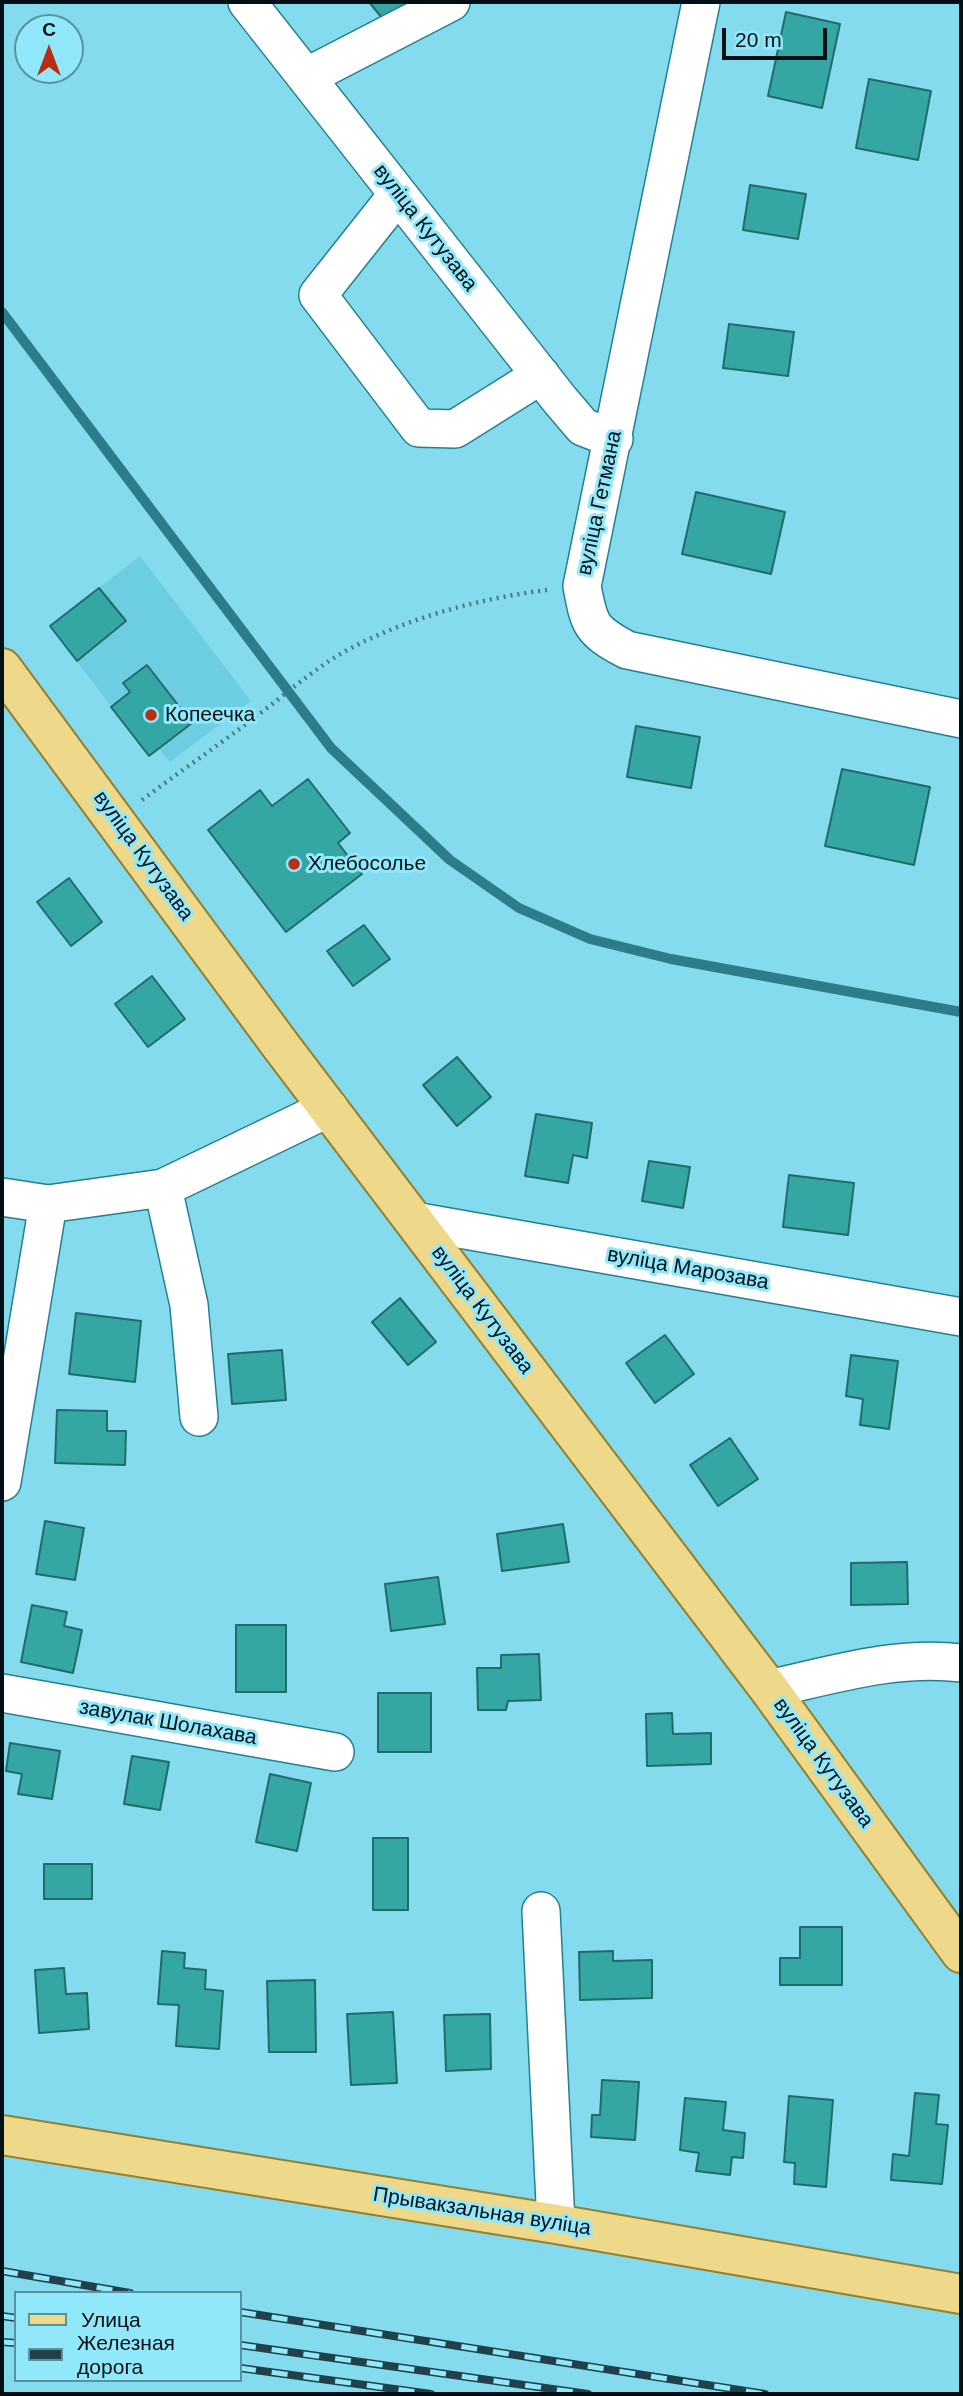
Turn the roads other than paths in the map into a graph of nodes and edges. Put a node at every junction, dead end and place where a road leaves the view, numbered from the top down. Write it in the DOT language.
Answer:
graph roads {
  1 [pos="247,2"];
  2 [pos="451,2"];
  3 [pos="701,2"];
  4 [pos="306,77"];
  5 [pos="398,194"];
  6 [pos="541,375"];
  7 [pos="614,439"];
  8 [pos="2,668"];
  9 [pos="961,719"];
  10 [pos="329,1108"];
  11 [pos="163,1188"];
  12 [pos="2,1198"];
  13 [pos="48,1204"];
  14 [pos="414,1221"];
  15 [pos="961,1317"];
  16 [pos="200,1417"];
  17 [pos="2,1482"];
  18 [pos="961,1663"];
  19 [pos="769,1689"];
  20 [pos="2,1693"];
  21 [pos="335,1752"];
  22 [pos="541,1911"];
  23 [pos="961,1953"];
  24 [pos="2,2135"];
  25 [pos="556,2224"];
  26 [pos="961,2294"];
  1 -- 4 [label="street, вуліца Кутузава"];
  2 -- 4 [label="street"];
  3 -- 7 [label="street, вуліца Гетмана"];
  4 -- 5 [label="street, вуліца Кутузава"];
  5 -- 6 [label="street, вуліца Кутузава"];
  5 -- 6 [label="street"];
  6 -- 7 [label="street, вуліца Кутузава"];
  7 -- 9 [label="street, вуліца Гетмана"];
  8 -- 10 [label="main road, вуліца Кутузава"];
  10 -- 11 [label="street"];
  10 -- 14 [label="main road, вуліца Кутузава"];
  11 -- 13 [label="street"];
  11 -- 16 [label="street"];
  12 -- 13 [label="street"];
  13 -- 17 [label="street"];
  14 -- 15 [label="street, вуліца Марозава"];
  14 -- 19 [label="main road, вуліца Кутузава"];
  18 -- 19 [label="street"];
  19 -- 23 [label="main road, вуліца Кутузава"];
  20 -- 21 [label="street, завулак Шолахава"];
  22 -- 25 [label="street"];
  24 -- 25 [label="main road, Прывакзальная вуліца"];
  25 -- 26 [label="main road, Прывакзальная вуліца"];
}
